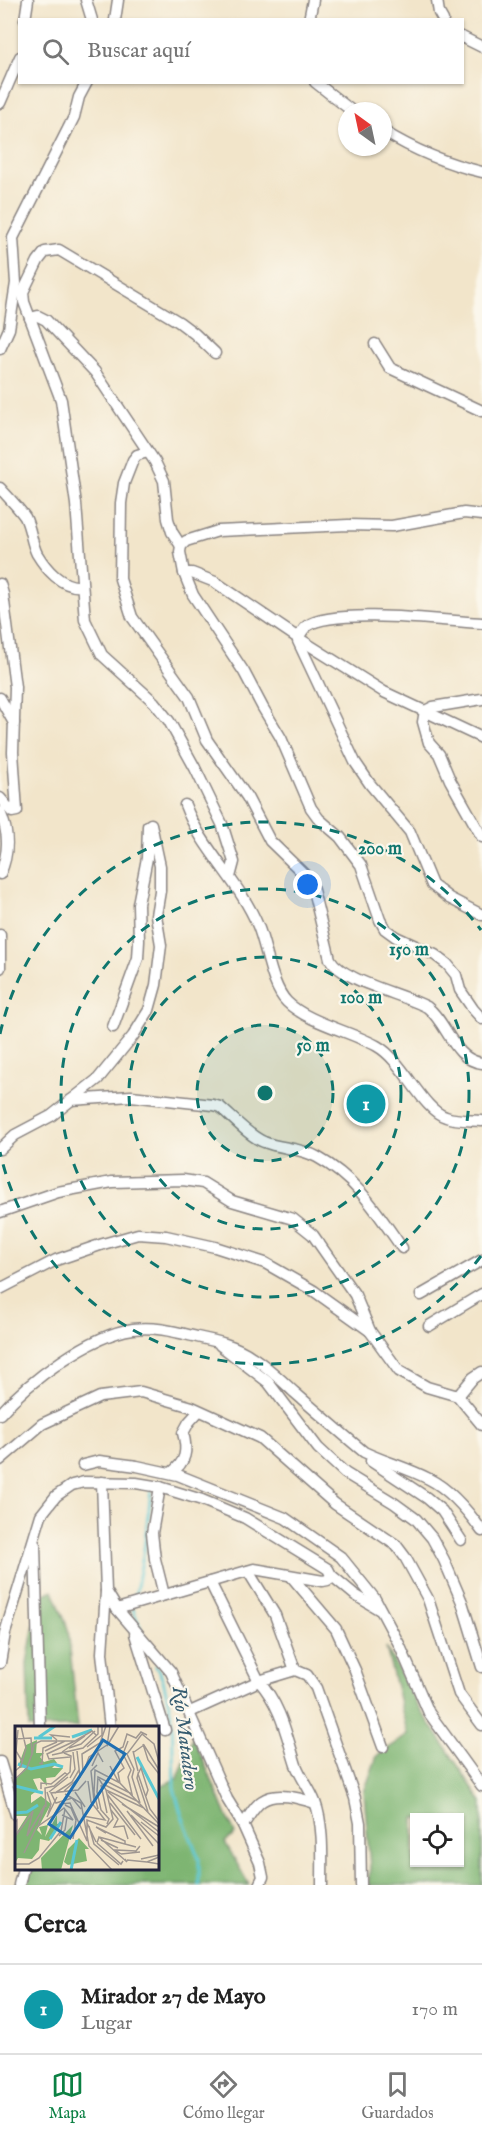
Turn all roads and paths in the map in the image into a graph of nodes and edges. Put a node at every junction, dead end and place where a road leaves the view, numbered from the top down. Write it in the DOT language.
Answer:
graph roads {
  1 [pos="28,0"];
  2 [pos="86,0"];
  3 [pos="118,0"];
  4 [pos="313,0"];
  5 [pos="437,0"];
  6 [pos="25,18"];
  7 [pos="91,18"];
  8 [pos="115,18"];
  9 [pos="309,18"];
  10 [pos="442,18"];
  11 [pos="464,38"];
  12 [pos="482,47"];
  13 [pos="18,62"];
  14 [pos="86,84"];
  15 [pos="318,84"];
  16 [pos="341,102"];
  17 [pos="0,104"];
  18 [pos="392,137"];
  19 [pos="482,172"];
  20 [pos="30,318"];
  21 [pos="375,344"];
  22 [pos="0,349"];
  23 [pos="215,353"];
  24 [pos="482,411"];
  25 [pos="148,452"];
  26 [pos="0,488"];
  27 [pos="482,515"];
  28 [pos="181,546"];
  29 [pos="184,573"];
  30 [pos="0,584"];
  31 [pos="81,586"];
  32 [pos="482,623"];
  33 [pos="298,638"];
  34 [pos="0,698"];
  35 [pos="482,699"];
  36 [pos="426,711"];
  37 [pos="14,724"];
  38 [pos="482,738"];
  39 [pos="0,798"];
  40 [pos="185,805"];
  41 [pos="0,812"];
  42 [pos="482,837"];
  43 [pos="0,874"];
  44 [pos="230,877"];
  45 [pos="482,915"];
  46 [pos="0,935"];
  47 [pos="0,968"];
  48 [pos="482,1019"];
  49 [pos="113,1027"];
  50 [pos="482,1063"];
  51 [pos="70,1100"];
  52 [pos="482,1120"];
  53 [pos="27,1128"];
  54 [pos="0,1149"];
  55 [pos="0,1158"];
  56 [pos="0,1212"];
  57 [pos="402,1248"];
  58 [pos="482,1260"];
  59 [pos="0,1289"];
  60 [pos="482,1294"];
  61 [pos="421,1295"];
  62 [pos="429,1326"];
  63 [pos="370,1331"];
  64 [pos="213,1341"];
  65 [pos="482,1372"];
  66 [pos="458,1396"];
  67 [pos="199,1411"];
  68 [pos="0,1414"];
  69 [pos="482,1425"];
  70 [pos="364,1452"];
  71 [pos="0,1460"];
  72 [pos="82,1465"];
  73 [pos="171,1473"];
  74 [pos="102,1482"];
  75 [pos="160,1487"];
  76 [pos="482,1531"];
  77 [pos="34,1536"];
  78 [pos="461,1540"];
  79 [pos="248,1571"];
  80 [pos="331,1575"];
  81 [pos="291,1576"];
  82 [pos="210,1582"];
  83 [pos="106,1591"];
  84 [pos="165,1595"];
  85 [pos="117,1609"];
  86 [pos="381,1611"];
  87 [pos="134,1628"];
  88 [pos="0,1663"];
  89 [pos="482,1667"];
  90 [pos="295,1670"];
  91 [pos="259,1681"];
  92 [pos="190,1712"];
  93 [pos="482,1725"];
  94 [pos="40,1726"];
  95 [pos="110,1726"];
  96 [pos="165,1730"];
  97 [pos="384,1747"];
  98 [pos="0,1761"];
  99 [pos="482,1786"];
  100 [pos="315,1803"];
  101 [pos="15,1812"];
  102 [pos="243,1825"];
  103 [pos="23,1870"];
  104 [pos="19,1885"];
  105 [pos="259,1885"];
  106 [pos="322,1885"];
  107 [pos="361,1885"];
  1 -- 6 [label="street"];
  2 -- 7 [label="street"];
  3 -- 8 [label="street"];
  4 -- 9 [label="street"];
  5 -- 10 [label="street"];
  11 -- 12 [label="street"];
  13 -- 17 [label="street"];
  14 -- 22 [label="street"];
  15 -- 16 [label="street"];
  18 -- 19 [label="street"];
  20 -- 23 [label="street"];
  20 -- 25 [label="street"];
  20 -- 31 [label="street"];
  21 -- 24 [label="street"];
  25 -- 28 [label="street"];
  25 -- 50 [label="street"];
  26 -- 31 [label="street"];
  27 -- 28 [label="street"];
  28 -- 29 [label="street"];
  29 -- 33 [label="street"];
  29 -- 48 [label="street"];
  30 -- 37 [label="street"];
  31 -- 44 [label="street"];
  32 -- 33 [label="street"];
  33 -- 36 [label="street"];
  33 -- 45 [label="street"];
  34 -- 37 [label="street"];
  35 -- 36 [label="street"];
  36 -- 38 [label="street"];
  36 -- 42 [label="street"];
  37 -- 39 [label="street"];
  40 -- 44 [label="street"];
  41 -- 43 [label="street"];
  44 -- 52 [label="street"];
  46 -- 47 [label="street"];
  49 -- 51 [label="street"];
  51 -- 53 [label="street"];
  51 -- 57 [label="street"];
  53 -- 54 [label="street"];
  53 -- 55 [label="street"];
  56 -- 63 [label="street"];
  58 -- 61 [label="street"];
  59 -- 63 [label="street"];
  60 -- 62 [label="street"];
  63 -- 66 [label="street"];
  64 -- 68 [label="street"];
  64 -- 70 [label="street"];
  64 -- 89 [label="street"];
  65 -- 66 [label="street"];
  66 -- 69 [label="street"];
  67 -- 71 [label="street"];
  67 -- 73 [label="street"];
  67 -- 93 [label="street"];
  70 -- 76 [label="street"];
  70 -- 78 [label="street"];
  72 -- 73 [label="street"];
  73 -- 86 [label="street"];
  74 -- 75 [label="street"];
  74 -- 77 [label="street"];
  74 -- 83 [label="street"];
  75 -- 80 [label="street"];
  75 -- 84 [label="street"];
  77 -- 88 [label="street"];
  77 -- 94 [label="street"];
  79 -- 81 [label="street"];
  79 -- 82 [label="street"];
  79 -- 90 [label="street"];
  80 -- 81 [label="street"];
  80 -- 86 [label="street"];
  81 -- 97 [label="street"];
  82 -- 84 [label="street"];
  82 -- 91 [label="street"];
  83 -- 85 [label="street"];
  83 -- 95 [label="street"];
  84 -- 85 [label="street"];
  85 -- 87 [label="street"];
  86 -- 99 [label="street"];
  87 -- 92 [label="street"];
  87 -- 96 [label="street"];
  90 -- 91 [label="street"];
  90 -- 107 [label="street"];
  91 -- 92 [label="street"];
  91 -- 100 [label="street"];
  92 -- 102 [label="street"];
  98 -- 101 [label="street"];
  100 -- 102 [label="street"];
  100 -- 106 [label="street"];
  102 -- 105 [label="street"];
  103 -- 104 [label="street"];
}
